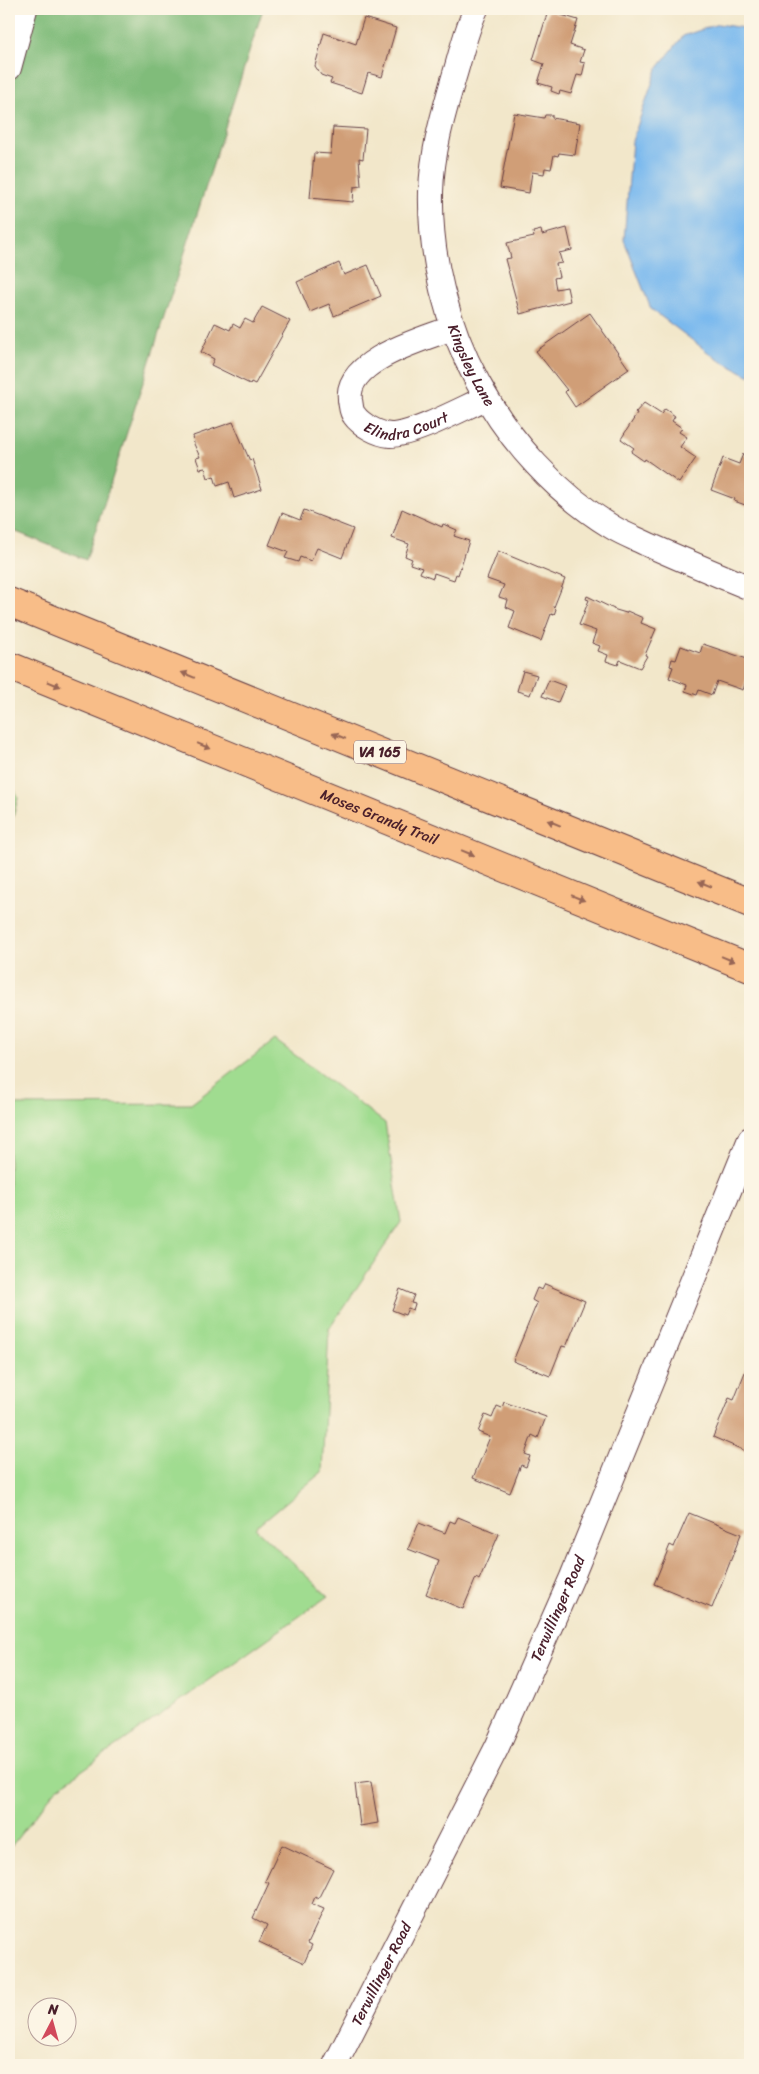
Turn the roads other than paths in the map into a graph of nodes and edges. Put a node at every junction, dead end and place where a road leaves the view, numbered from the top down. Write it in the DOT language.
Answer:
graph roads {
  1 [pos="25,9"];
  2 [pos="476,9"];
  3 [pos="9,68"];
  4 [pos="452,328"];
  5 [pos="486,398"];
  6 [pos="750,588"];
  7 [pos="9,602"];
  8 [pos="9,666"];
  9 [pos="750,902"];
  10 [pos="750,968"];
  11 [pos="750,1139"];
  12 [pos="335,2065"];
  1 -- 3 [label="street"];
  2 -- 4 [label="street, Kingsley Lane"];
  4 -- 5 [label="street, Kingsley Lane"];
  4 -- 5 [label="street, Elindra Court"];
  5 -- 6 [label="street, Kingsley Lane"];
  9 -- 7 [label="main road, VA 165, one-way"];
  8 -- 10 [label="main road, Moses Grandy Trail, one-way"];
  11 -- 12 [label="street, Terwillinger Road"];
}
